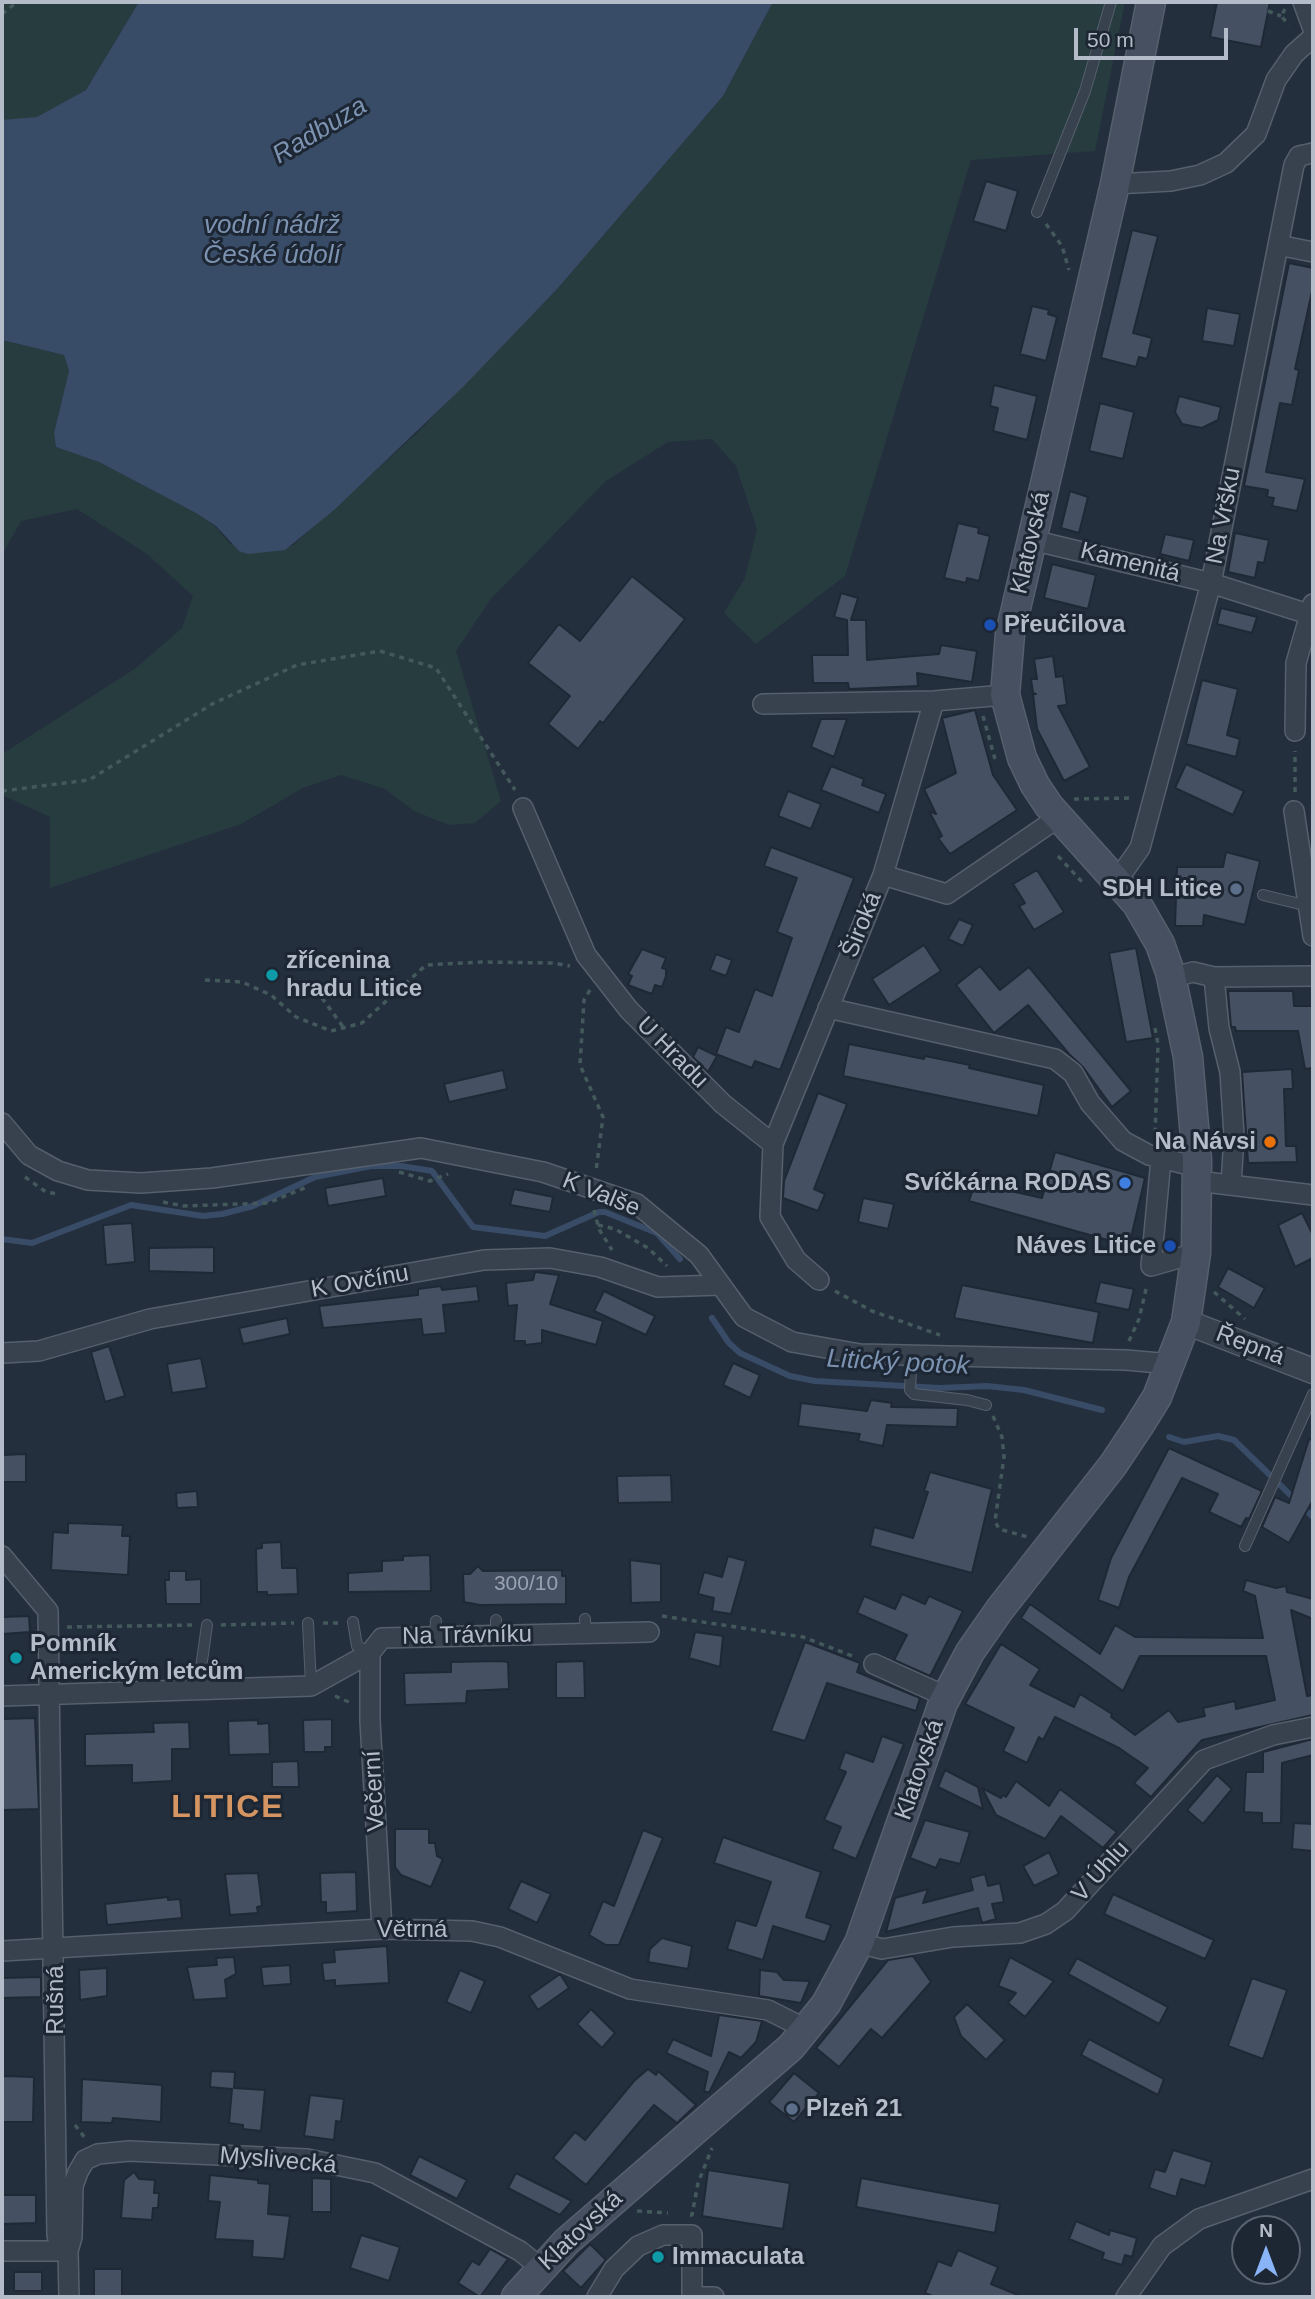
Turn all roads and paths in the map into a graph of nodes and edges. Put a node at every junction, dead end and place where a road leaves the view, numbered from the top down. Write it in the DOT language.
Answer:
graph roads {
  1 [pos="17,2"];
  2 [pos="1111,2"];
  3 [pos="1151,2"];
  4 [pos="1303,2"];
  5 [pos="1268,11"];
  6 [pos="2,14"];
  7 [pos="1281,16"];
  8 [pos="1313,29"];
  9 [pos="1313,37"];
  10 [pos="1313,153"];
  11 [pos="1115,184"];
  12 [pos="1037,212"];
  13 [pos="1278,244"];
  14 [pos="1313,253"];
  15 [pos="1071,279"];
  16 [pos="1032,540"];
  17 [pos="1211,583"];
  18 [pos="1311,609"];
  19 [pos="1005,695"];
  20 [pos="934,701"];
  21 [pos="762,704"];
  22 [pos="1295,731"];
  23 [pos="2,791"];
  24 [pos="1153,797"];
  25 [pos="520,801"];
  26 [pos="1062,808"];
  27 [pos="1294,811"];
  28 [pos="883,875"];
  29 [pos="1116,881"];
  30 [pos="1263,895"];
  31 [pos="1308,906"];
  32 [pos="1313,936"];
  33 [pos="600,973"];
  34 [pos="1214,976"];
  35 [pos="1313,976"];
  36 [pos="1171,978"];
  37 [pos="205,980"];
  38 [pos="316,990"];
  39 [pos="828,1008"];
  40 [pos="344,1028"];
  41 [pos="2,1123"];
  42 [pos="773,1144"];
  43 [pos="1161,1158"];
  44 [pos="395,1171"];
  45 [pos="448,1174"];
  46 [pos="1197,1174"];
  47 [pos="596,1175"];
  48 [pos="312,1184"];
  49 [pos="1231,1185"];
  50 [pos="1313,1195"];
  51 [pos="240,1202"];
  52 [pos="593,1206"];
  53 [pos="597,1223"];
  54 [pos="609,1247"];
  55 [pos="1196,1253"];
  56 [pos="1151,1266"];
  57 [pos="819,1280"];
  58 [pos="721,1285"];
  59 [pos="691,1289"];
  60 [pos="1214,1291"];
  61 [pos="1185,1322"];
  62 [pos="1256,1323"];
  63 [pos="2,1353"];
  64 [pos="950,1356"];
  65 [pos="1126,1360"];
  66 [pos="911,1364"];
  67 [pos="1171,1364"];
  68 [pos="1313,1371"];
  69 [pos="1313,1394"];
  70 [pos="986,1405"];
  71 [pos="1036,1532"];
  72 [pos="1030,1538"];
  73 [pos="1245,1546"];
  74 [pos="1023,1548"];
  75 [pos="2,1556"];
  76 [pos="353,1622"];
  77 [pos="309,1623"];
  78 [pos="207,1625"];
  79 [pos="649,1632"];
  80 [pos="370,1653"];
  81 [pos="874,1664"];
  82 [pos="311,1686"];
  83 [pos="192,1690"];
  84 [pos="50,1695"];
  85 [pos="2,1696"];
  86 [pos="947,1696"];
  87 [pos="370,1711"];
  88 [pos="1313,1727"];
  89 [pos="383,1929"];
  90 [pos="859,1943"];
  91 [pos="55,1949"];
  92 [pos="2,1951"];
  93 [pos="806,2029"];
  94 [pos="720,2110"];
  95 [pos="1313,2179"];
  96 [pos="625,2210"];
  97 [pos="2,2251"];
  98 [pos="65,2251"];
  99 [pos="540,2267"];
  100 [pos="69,2297"];
  101 [pos="516,2297"];
  102 [pos="597,2297"];
  103 [pos="713,2297"];
  104 [pos="1126,2297"];
  1 -- 6 [label="path"];
  2 -- 12 [label="lane"];
  3 -- 11 [label="main road, Klatovská"];
  4 -- 8 [label="street"];
  5 -- 7 [label="path"];
  9 -- 11 [label="street"];
  10 -- 13 [label="street, Na Vršku"];
  11 -- 16 [label="main road, Klatovská"];
  12 -- 15 [label="path"];
  13 -- 14 [label="street"];
  13 -- 17 [label="street, Na Vršku"];
  16 -- 17 [label="street, Kamenitá"];
  16 -- 19 [label="main road, Klatovská"];
  17 -- 18 [label="street, Kamenitá"];
  17 -- 24 [label="street, Na Vršku"];
  18 -- 22 [label="street"];
  19 -- 20 [label="street"];
  19 -- 26 [label="main road, Klatovská"];
  20 -- 21 [label="street"];
  20 -- 28 [label="street, Široká"];
  22 -- 27 [label="path"];
  23 -- 25 [label="path"];
  24 -- 26 [label="path"];
  24 -- 29 [label="street, Na Vršku"];
  25 -- 33 [label="street, U Hradu"];
  26 -- 28 [label="street"];
  26 -- 29 [label="main road, Klatovská"];
  27 -- 31 [label="street"];
  28 -- 39 [label="street, Široká"];
  29 -- 36 [label="main road, Klatovská"];
  30 -- 31 [label="lane"];
  31 -- 32 [label="street"];
  33 -- 40 [label="path"];
  33 -- 42 [label="street, U Hradu"];
  33 -- 47 [label="path"];
  34 -- 35 [label="street"];
  34 -- 36 [label="street"];
  34 -- 49 [label="street"];
  36 -- 46 [label="main road, Klatovská"];
  37 -- 40 [label="path"];
  38 -- 40 [label="path"];
  39 -- 42 [label="street, Široká"];
  39 -- 43 [label="street"];
  41 -- 58 [label="street, K Valše"];
  42 -- 57 [label="street"];
  43 -- 46 [label="street"];
  43 -- 56 [label="street"];
  44 -- 45 [label="path"];
  46 -- 49 [label="street"];
  46 -- 55 [label="main road, Klatovská"];
  48 -- 51 [label="path"];
  49 -- 50 [label="street"];
  52 -- 53 [label="path"];
  53 -- 54 [label="path"];
  53 -- 59 [label="path"];
  55 -- 56 [label="street"];
  55 -- 61 [label="main road, Klatovská"];
  56 -- 65 [label="path"];
  57 -- 64 [label="path"];
  58 -- 59 [label="street, K Ovčínu"];
  58 -- 66 [label="street, K Valše"];
  59 -- 63 [label="street, K Ovčínu"];
  60 -- 62 [label="path"];
  61 -- 67 [label="main road, Klatovská"];
  61 -- 68 [label="street, Řepná"];
  64 -- 65 [label="street, K Valše"];
  64 -- 66 [label="street, K Valše"];
  65 -- 67 [label="street, K Valše"];
  66 -- 70 [label="lane"];
  67 -- 86 [label="main road, Klatovská"];
  69 -- 73 [label="lane"];
  70 -- 72 [label="path"];
  71 -- 72 [label="path"];
  72 -- 74 [label="path"];
  75 -- 84 [label="street, Rušná"];
  76 -- 80 [label="lane"];
  77 -- 82 [label="lane"];
  78 -- 83 [label="lane"];
  79 -- 80 [label="street, Na Trávníku"];
  80 -- 82 [label="street, Na Trávníku"];
  80 -- 87 [label="street, Večerní"];
  81 -- 86 [label="street"];
  82 -- 83 [label="street, Na Trávníku"];
  82 -- 87 [label="path"];
  83 -- 84 [label="street, Na Trávníku"];
  84 -- 85 [label="street, Na Trávníku"];
  84 -- 91 [label="street, Rušná"];
  86 -- 90 [label="main road, Klatovská"];
  87 -- 89 [label="street, Večerní"];
  88 -- 90 [label="street, V Úhlu"];
  89 -- 91 [label="street, Větrná"];
  89 -- 93 [label="street, Větrná"];
  90 -- 93 [label="main road, Klatovská"];
  91 -- 92 [label="street, Větrná"];
  91 -- 98 [label="street, Rušná"];
  93 -- 94 [label="main road, Klatovská"];
  94 -- 96 [label="path"];
  94 -- 99 [label="main road, Klatovská"];
  95 -- 104 [label="street"];
  97 -- 98 [label="street"];
  98 -- 99 [label="street, Myslivecká"];
  98 -- 100 [label="street, Rušná"];
  99 -- 101 [label="main road, Klatovská"];
  102 -- 103 [label="street"];
}
